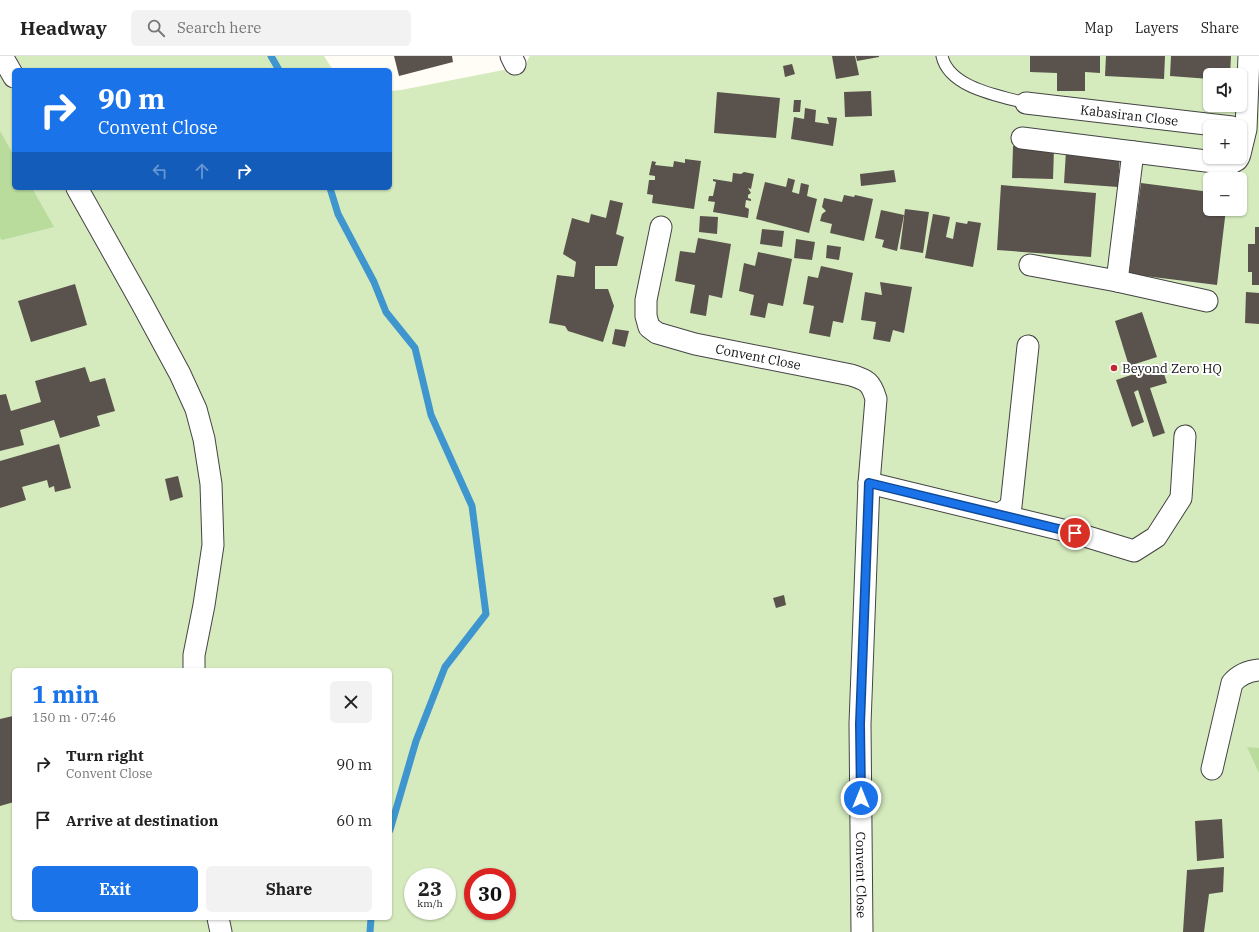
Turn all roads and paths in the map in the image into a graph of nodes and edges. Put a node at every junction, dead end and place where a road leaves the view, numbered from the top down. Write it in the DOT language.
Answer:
graph roads {
  1 [pos="2,56"];
  2 [pos="942,56"];
  3 [pos="1249,56"];
  4 [pos="12,74"];
  5 [pos="1026,103"];
  6 [pos="1245,120"];
  7 [pos="1203,123"];
  8 [pos="1022,138"];
  9 [pos="1133,152"];
  10 [pos="1203,161"];
  11 [pos="78,190"];
  12 [pos="661,227"];
  13 [pos="1030,265"];
  14 [pos="1117,281"];
  15 [pos="1207,301"];
  16 [pos="1028,346"];
  17 [pos="1185,436"];
  18 [pos="869,483"];
  19 [pos="1000,514"];
  20 [pos="194,668"];
  21 [pos="1259,670"];
  22 [pos="1212,769"];
  23 [pos="218,920"];
  24 [pos="221,932"];
  25 [pos="862,932"];
  1 -- 4 [label="street"];
  2 -- 5 [label="lane"];
  3 -- 6 [label="street"];
  5 -- 7 [label="street, Kabasiran Close"];
  8 -- 9 [label="street"];
  9 -- 10 [label="street"];
  9 -- 14 [label="street"];
  11 -- 20 [label="street"];
  12 -- 18 [label="street, Convent Close"];
  13 -- 14 [label="street"];
  14 -- 15 [label="street"];
  16 -- 19 [label="street"];
  17 -- 19 [label="street"];
  18 -- 19 [label="street"];
  18 -- 25 [label="street, Convent Close"];
  21 -- 22 [label="street"];
  23 -- 24 [label="street"];
}
